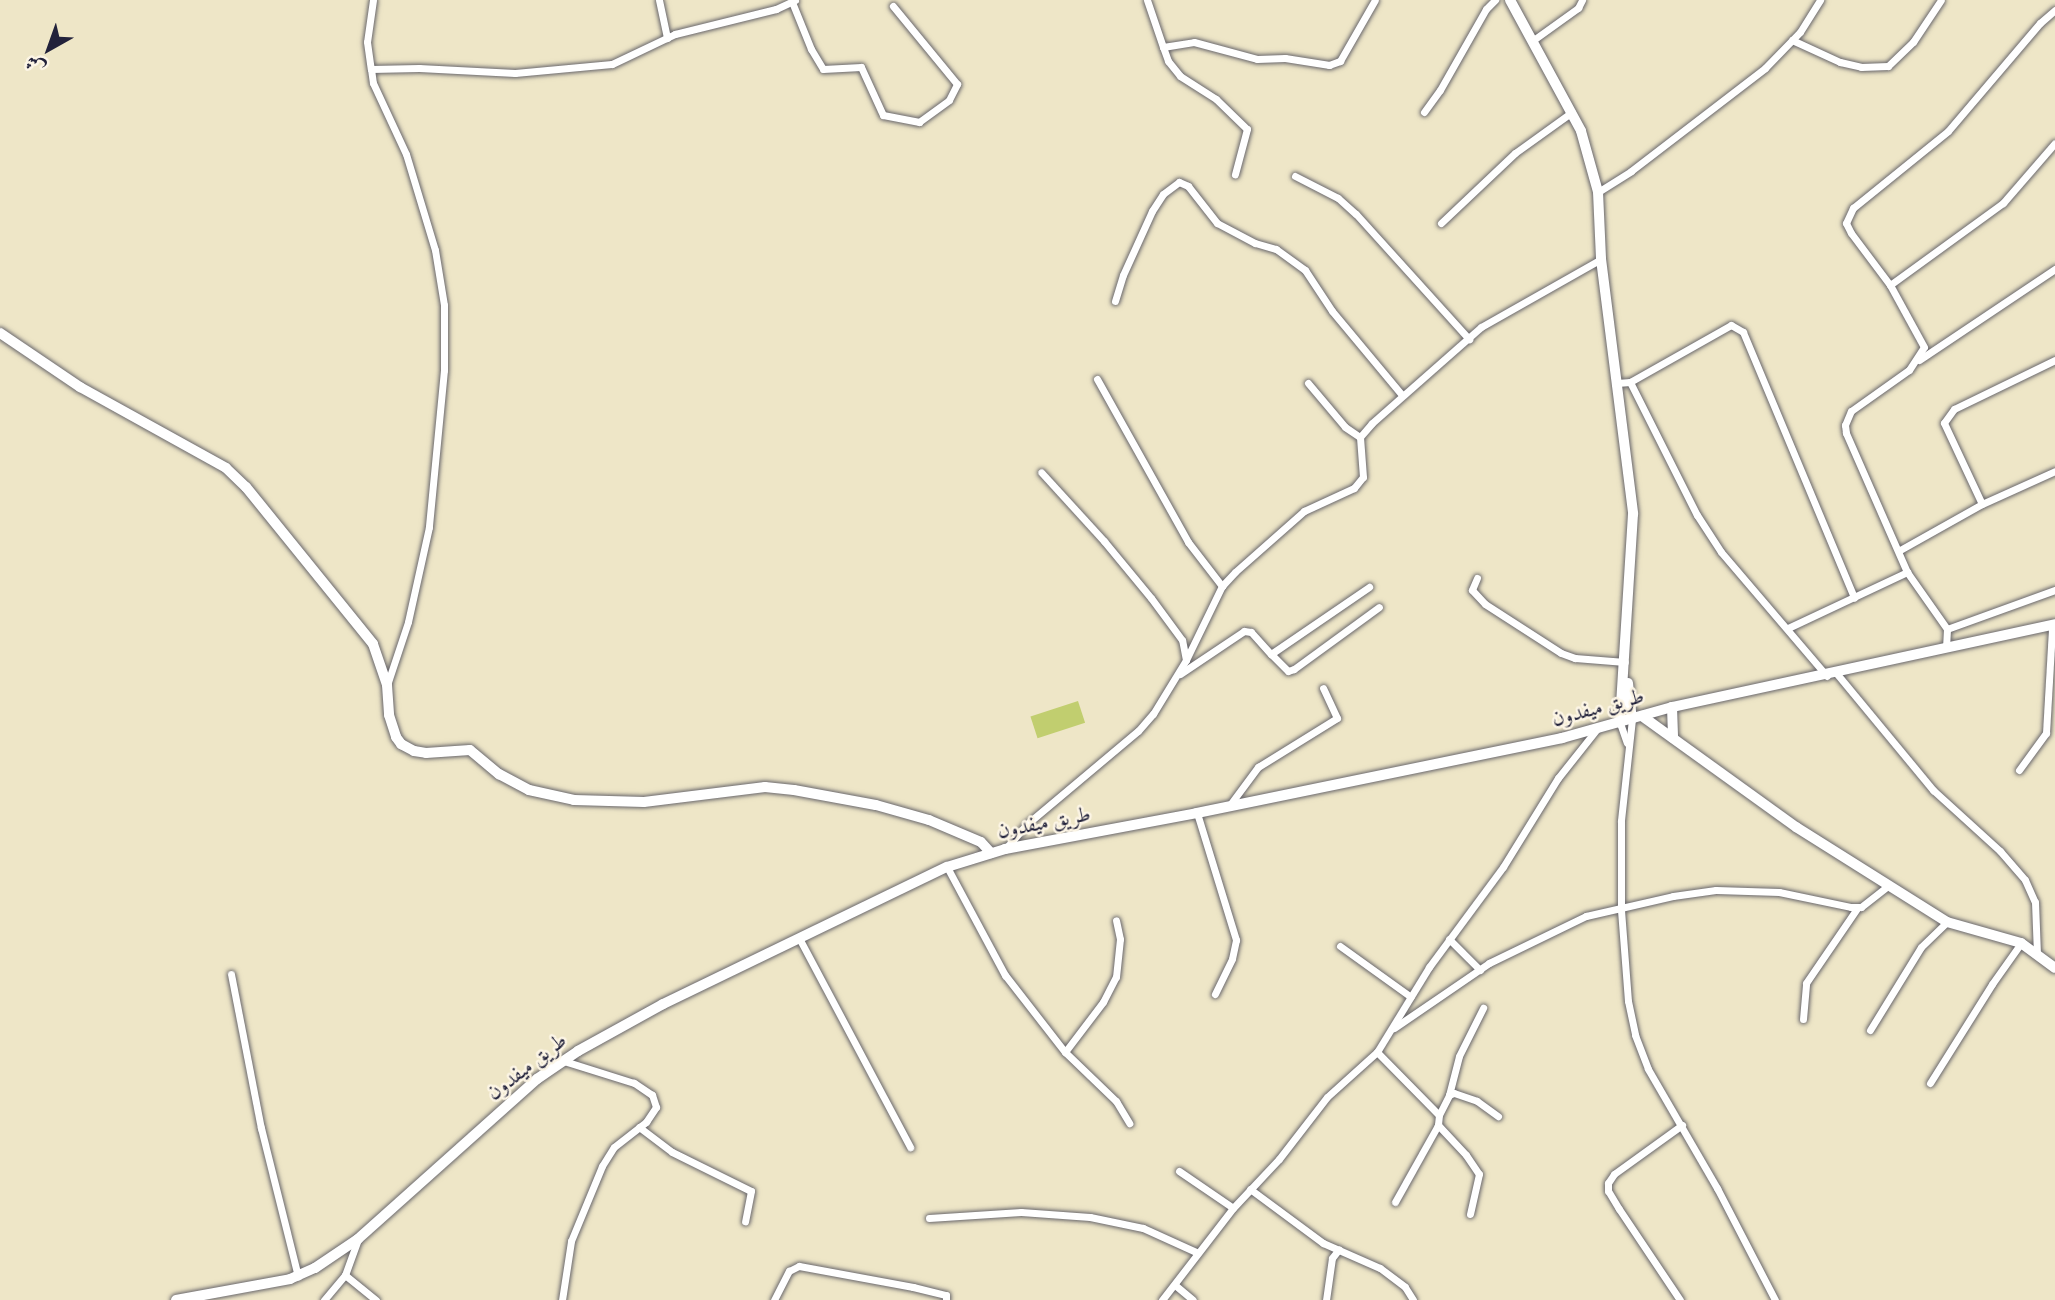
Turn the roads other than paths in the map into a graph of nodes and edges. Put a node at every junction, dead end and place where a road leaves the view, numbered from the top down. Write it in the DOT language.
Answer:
graph roads {
  1 [pos="373,0"];
  2 [pos="659,0"];
  3 [pos="1147,0"];
  4 [pos="1375,0"];
  5 [pos="1494,0"];
  6 [pos="1510,0"];
  7 [pos="1582,0"];
  8 [pos="1941,0"];
  9 [pos="794,1"];
  10 [pos="1816,2"];
  11 [pos="893,6"];
  12 [pos="2055,10"];
  13 [pos="667,38"];
  14 [pos="1792,40"];
  15 [pos="1532,41"];
  16 [pos="1163,47"];
  17 [pos="371,69"];
  18 [pos="1424,112"];
  19 [pos="1572,112"];
  20 [pos="2055,143"];
  21 [pos="1235,174"];
  22 [pos="1295,176"];
  23 [pos="1598,192"];
  24 [pos="1441,223"];
  25 [pos="1601,259"];
  26 [pos="2055,269"];
  27 [pos="1890,285"];
  28 [pos="1115,301"];
  29 [pos="0,333"];
  30 [pos="1469,339"];
  31 [pos="2055,359"];
  32 [pos="1916,361"];
  33 [pos="1097,379"];
  34 [pos="1630,382"];
  35 [pos="1308,383"];
  36 [pos="1617,383"];
  37 [pos="1402,395"];
  38 [pos="1360,437"];
  39 [pos="2055,471"];
  40 [pos="1041,472"];
  41 [pos="1982,505"];
  42 [pos="1900,550"];
  43 [pos="1907,572"];
  44 [pos="1477,578"];
  45 [pos="1222,586"];
  46 [pos="1369,587"];
  47 [pos="2055,590"];
  48 [pos="1854,598"];
  49 [pos="1379,607"];
  50 [pos="1788,628"];
  51 [pos="2054,628"];
  52 [pos="1947,629"];
  53 [pos="1946,647"];
  54 [pos="1271,654"];
  55 [pos="1186,660"];
  56 [pos="1625,662"];
  57 [pos="1832,675"];
  58 [pos="1176,676"];
  59 [pos="387,685"];
  60 [pos="1323,688"];
  61 [pos="1672,707"];
  62 [pos="1637,717"];
  63 [pos="1620,723"];
  64 [pos="1597,729"];
  65 [pos="1562,738"];
  66 [pos="1673,738"];
  67 [pos="1627,744"];
  68 [pos="1570,762"];
  69 [pos="2019,770"];
  70 [pos="1229,806"];
  71 [pos="1197,813"];
  72 [pos="1005,849"];
  73 [pos="991,853"];
  74 [pos="947,867"];
  75 [pos="1889,885"];
  76 [pos="1858,907"];
  77 [pos="1621,910"];
  78 [pos="1116,920"];
  79 [pos="1947,922"];
  80 [pos="799,937"];
  81 [pos="1450,939"];
  82 [pos="2021,943"];
  83 [pos="1340,946"];
  84 [pos="2037,954"];
  85 [pos="2055,968"];
  86 [pos="1480,970"];
  87 [pos="231,974"];
  88 [pos="1215,995"];
  89 [pos="1411,996"];
  90 [pos="1483,1008"];
  91 [pos="1803,1019"];
  92 [pos="1389,1030"];
  93 [pos="1870,1030"];
  94 [pos="1065,1052"];
  95 [pos="1377,1052"];
  96 [pos="563,1061"];
  97 [pos="1930,1083"];
  98 [pos="1449,1095"];
  99 [pos="1439,1115"];
  100 [pos="1499,1116"];
  101 [pos="1129,1123"];
  102 [pos="1438,1125"];
  103 [pos="1682,1125"];
  104 [pos="639,1127"];
  105 [pos="910,1147"];
  106 [pos="1180,1171"];
  107 [pos="1250,1189"];
  108 [pos="1395,1202"];
  109 [pos="1233,1208"];
  110 [pos="1470,1214"];
  111 [pos="929,1218"];
  112 [pos="745,1221"];
  113 [pos="358,1239"];
  114 [pos="1339,1250"];
  115 [pos="1198,1253"];
  116 [pos="345,1275"];
  117 [pos="298,1276"];
  118 [pos="1175,1285"];
  119 [pos="176,1300"];
  120 [pos="324,1300"];
  121 [pos="376,1300"];
  122 [pos="562,1300"];
  123 [pos="774,1300"];
  124 [pos="946,1300"];
  125 [pos="1162,1300"];
  126 [pos="1194,1300"];
  127 [pos="1326,1300"];
  128 [pos="1413,1300"];
  129 [pos="1680,1300"];
  130 [pos="1775,1300"];
  1 -- 17 [label="street"];
  2 -- 13 [label="street"];
  3 -- 16 [label="street"];
  4 -- 16 [label="street"];
  5 -- 18 [label="street"];
  6 -- 15 [label="street"];
  7 -- 15 [label="street"];
  8 -- 14 [label="street"];
  9 -- 11 [label="street"];
  9 -- 13 [label="street"];
  10 -- 14 [label="street"];
  12 -- 27 [label="street"];
  13 -- 17 [label="street"];
  14 -- 23 [label="street"];
  15 -- 19 [label="street"];
  16 -- 21 [label="street"];
  17 -- 59 [label="street"];
  19 -- 23 [label="street"];
  19 -- 24 [label="street"];
  20 -- 27 [label="street"];
  22 -- 30 [label="street"];
  23 -- 25 [label="street"];
  25 -- 30 [label="street"];
  25 -- 36 [label="street"];
  26 -- 32 [label="street"];
  27 -- 32 [label="street"];
  28 -- 37 [label="street"];
  29 -- 59 [label="street"];
  30 -- 37 [label="street"];
  31 -- 41 [label="street"];
  32 -- 42 [label="street"];
  33 -- 45 [label="street"];
  34 -- 36 [label="street"];
  34 -- 48 [label="street"];
  34 -- 50 [label="street"];
  35 -- 38 [label="street"];
  36 -- 56 [label="street"];
  37 -- 38 [label="street"];
  38 -- 45 [label="street"];
  39 -- 41 [label="street"];
  40 -- 55 [label="street"];
  41 -- 42 [label="street"];
  42 -- 43 [label="street"];
  43 -- 48 [label="street"];
  43 -- 52 [label="street"];
  44 -- 56 [label="street"];
  45 -- 55 [label="street"];
  46 -- 54 [label="street"];
  47 -- 52 [label="street"];
  48 -- 50 [label="street"];
  49 -- 54 [label="street"];
  50 -- 57 [label="street"];
  51 -- 53 [label="main road, طريق ميفدون"];
  51 -- 69 [label="street"];
  52 -- 53 [label="street"];
  53 -- 57 [label="main road, طريق ميفدون"];
  54 -- 58 [label="street"];
  55 -- 58 [label="street"];
  56 -- 62 [label="street"];
  56 -- 63 [label="street"];
  57 -- 61 [label="main road, طريق ميفدون"];
  57 -- 84 [label="street"];
  58 -- 72 [label="street"];
  59 -- 73 [label="street"];
  60 -- 70 [label="street"];
  61 -- 62 [label="main road, طريق ميفدون"];
  61 -- 66 [label="street"];
  62 -- 63 [label="main road, طريق ميفدون"];
  62 -- 66 [label="street"];
  62 -- 67 [label="street"];
  63 -- 64 [label="main road, طريق ميفدون"];
  63 -- 67 [label="street"];
  64 -- 65 [label="main road, طريق ميفدون"];
  64 -- 68 [label="street"];
  65 -- 68 [label="street"];
  65 -- 70 [label="main road, طريق ميفدون"];
  66 -- 75 [label="street"];
  67 -- 77 [label="street"];
  68 -- 81 [label="street"];
  70 -- 71 [label="main road, طريق ميفدون"];
  71 -- 72 [label="main road, طريق ميفدون"];
  71 -- 88 [label="street"];
  72 -- 73 [label="main road, طريق ميفدون"];
  73 -- 74 [label="main road, طريق ميفدون"];
  74 -- 80 [label="main road, طريق ميفدون"];
  74 -- 94 [label="street"];
  75 -- 76 [label="street"];
  75 -- 79 [label="street"];
  76 -- 77 [label="street"];
  76 -- 91 [label="street"];
  77 -- 86 [label="street"];
  77 -- 103 [label="street"];
  78 -- 94 [label="street"];
  79 -- 82 [label="street"];
  79 -- 93 [label="street"];
  80 -- 96 [label="main road, طريق ميفدون"];
  80 -- 105 [label="street"];
  81 -- 86 [label="street"];
  81 -- 89 [label="street"];
  82 -- 84 [label="street"];
  82 -- 97 [label="street"];
  83 -- 89 [label="street"];
  84 -- 85 [label="street"];
  86 -- 92 [label="street"];
  87 -- 117 [label="street"];
  89 -- 92 [label="street"];
  90 -- 98 [label="street"];
  92 -- 95 [label="street"];
  94 -- 101 [label="street"];
  95 -- 99 [label="street"];
  95 -- 107 [label="street"];
  96 -- 104 [label="street"];
  96 -- 113 [label="main road, طريق ميفدون"];
  98 -- 99 [label="street"];
  98 -- 100 [label="street"];
  99 -- 102 [label="street"];
  102 -- 108 [label="street"];
  102 -- 110 [label="street"];
  103 -- 129 [label="street"];
  103 -- 130 [label="street"];
  104 -- 112 [label="street"];
  104 -- 122 [label="street"];
  106 -- 109 [label="street"];
  107 -- 109 [label="street"];
  107 -- 114 [label="street"];
  109 -- 115 [label="street"];
  111 -- 115 [label="street"];
  113 -- 116 [label="street"];
  113 -- 117 [label="main road, طريق ميفدون"];
  114 -- 127 [label="street"];
  114 -- 128 [label="street"];
  115 -- 118 [label="street"];
  116 -- 120 [label="street"];
  116 -- 121 [label="street"];
  117 -- 119 [label="main road, طريق ميفدون"];
  118 -- 125 [label="street"];
  118 -- 126 [label="street"];
  123 -- 124 [label="street"];
}
